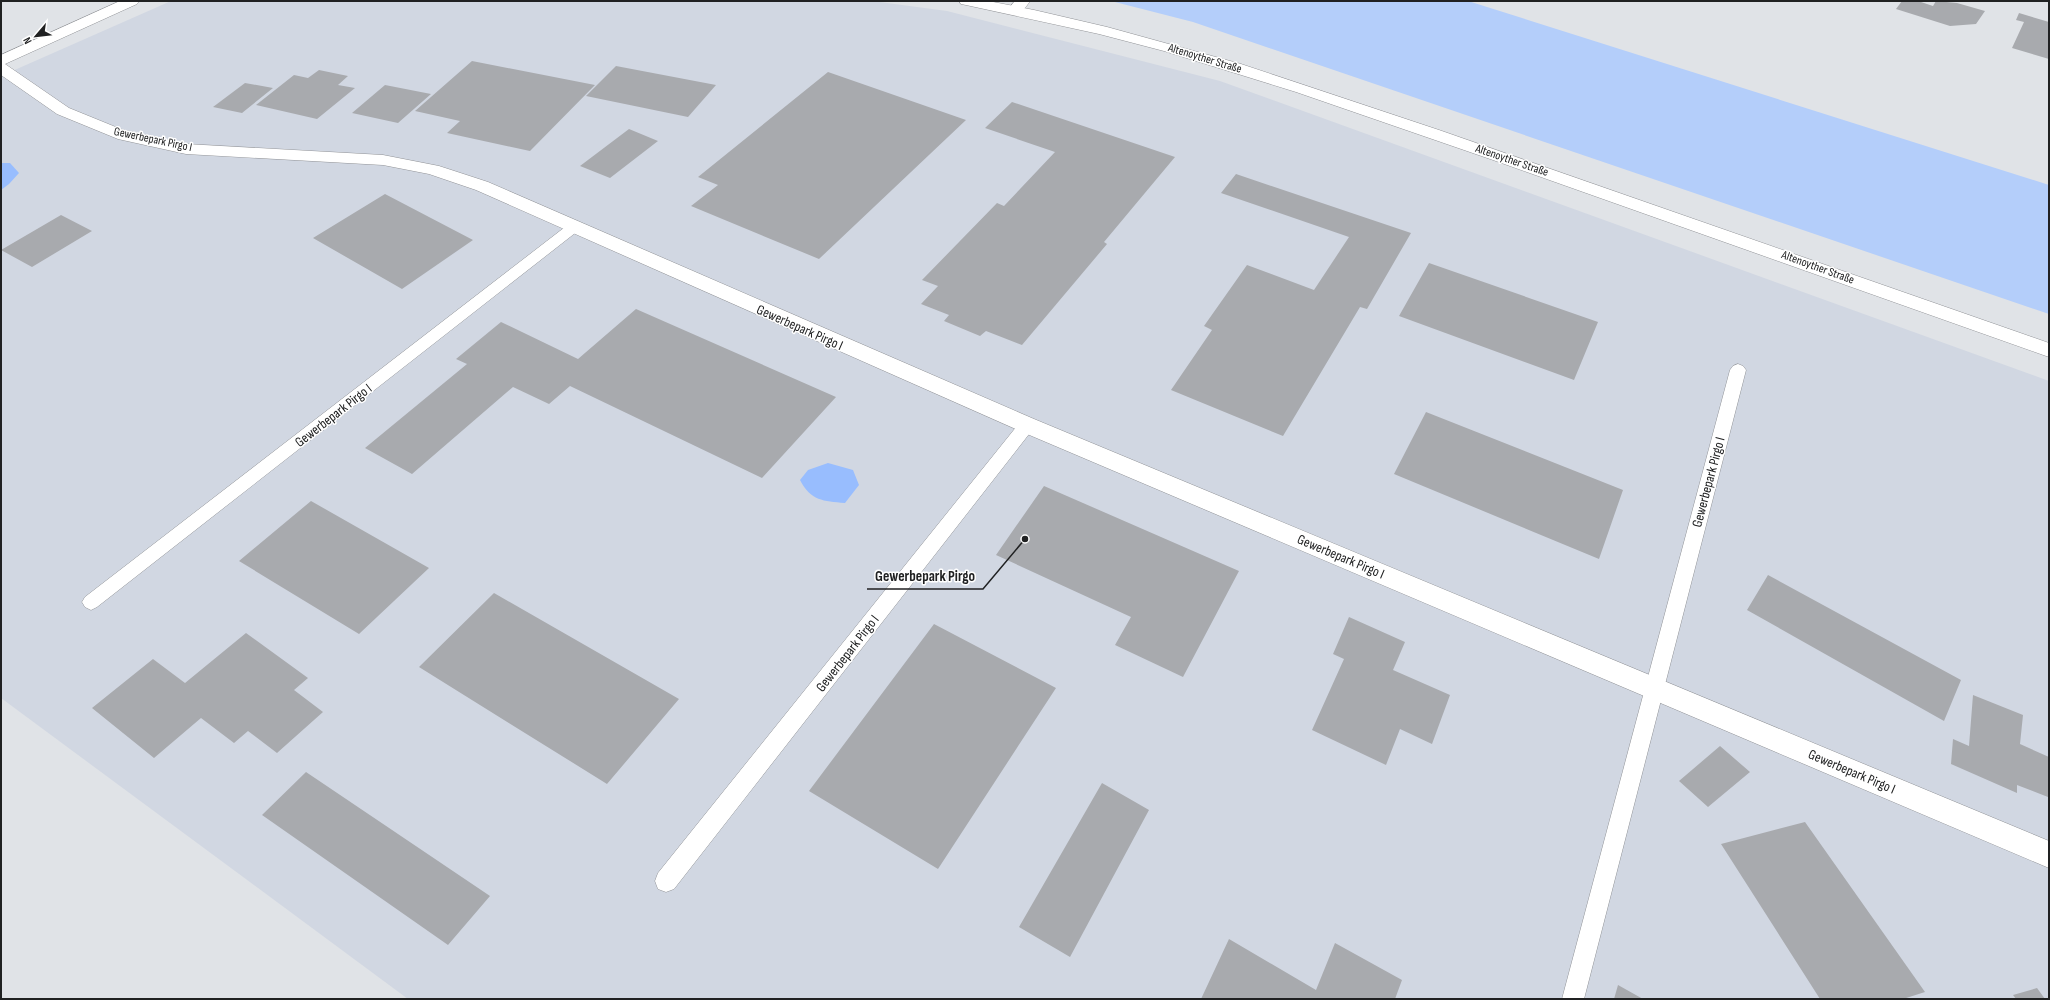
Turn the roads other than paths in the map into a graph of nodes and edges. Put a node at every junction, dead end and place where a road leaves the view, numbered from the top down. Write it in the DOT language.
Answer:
graph roads {
  1 [pos="132,1"];
  2 [pos="966,1"];
  3 [pos="1019,5"];
  4 [pos="1,61"];
  5 [pos="1,68"];
  6 [pos="574,227"];
  7 [pos="2049,350"];
  8 [pos="1738,370"];
  9 [pos="1027,425"];
  10 [pos="91,602"];
  11 [pos="1655,687"];
  12 [pos="2049,855"];
  13 [pos="666,881"];
  14 [pos="1573,999"];
  1 -- 4 [label="street"];
  2 -- 3 [label="street, Altenoyther Straße"];
  3 -- 7 [label="street, Altenoyther Straße"];
  5 -- 6 [label="street, Gewerbepark Pirgo I"];
  6 -- 9 [label="street, Gewerbepark Pirgo I"];
  6 -- 10 [label="lane, Gewerbepark Pirgo I"];
  8 -- 11 [label="lane, Gewerbepark Pirgo I"];
  9 -- 11 [label="street, Gewerbepark Pirgo I"];
  9 -- 13 [label="lane, Gewerbepark Pirgo I"];
  11 -- 12 [label="street, Gewerbepark Pirgo I"];
  11 -- 14 [label="lane, Gewerbepark Pirgo I"];
}
